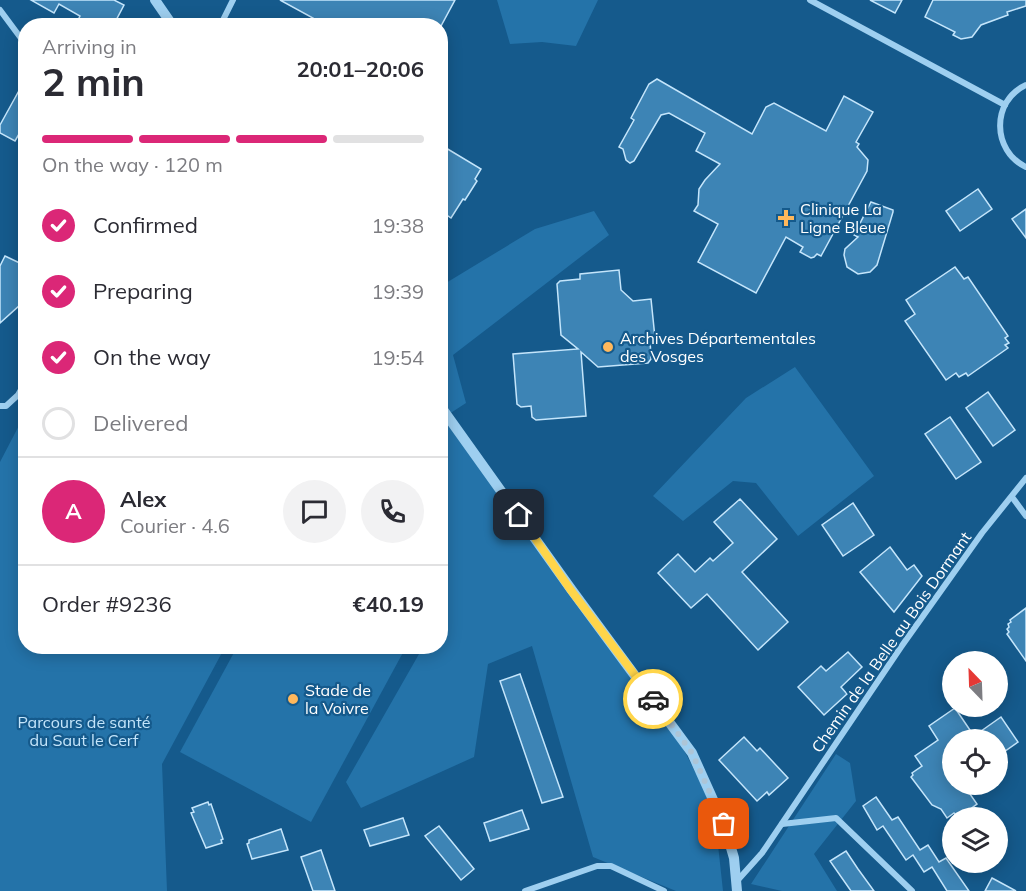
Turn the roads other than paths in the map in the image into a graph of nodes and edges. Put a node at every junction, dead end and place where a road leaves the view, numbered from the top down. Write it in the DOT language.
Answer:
graph roads {
  1 [pos="155,0"];
  2 [pos="233,0"];
  3 [pos="810,0"];
  4 [pos="0,10"];
  5 [pos="167,18"];
  6 [pos="224,18"];
  7 [pos="18,34"];
  8 [pos="1026,85"];
  9 [pos="1005,105"];
  10 [pos="1026,167"];
  11 [pos="18,395"];
  12 [pos="3,406"];
  13 [pos="448,417"];
  14 [pos="1026,478"];
  15 [pos="1012,497"];
  16 [pos="1026,516"];
  17 [pos="782,824"];
  18 [pos="737,886"];
  19 [pos="525,891"];
  20 [pos="663,891"];
  21 [pos="912,891"];
  1 -- 5 [label="street"];
  2 -- 6 [label="street"];
  3 -- 9 [label="street"];
  4 -- 7 [label="street"];
  8 -- 9 [label="street"];
  9 -- 10 [label="street"];
  11 -- 12 [label="street"];
  13 -- 18 [label="street"];
  14 -- 15 [label="street, Chemin de la Belle au Bois Dormant"];
  15 -- 16 [label="street"];
  15 -- 17 [label="street, Chemin de la Belle au Bois Dormant"];
  17 -- 18 [label="street, Chemin de la Belle au Bois Dormant"];
  17 -- 21 [label="street"];
  19 -- 20 [label="street"];
}
